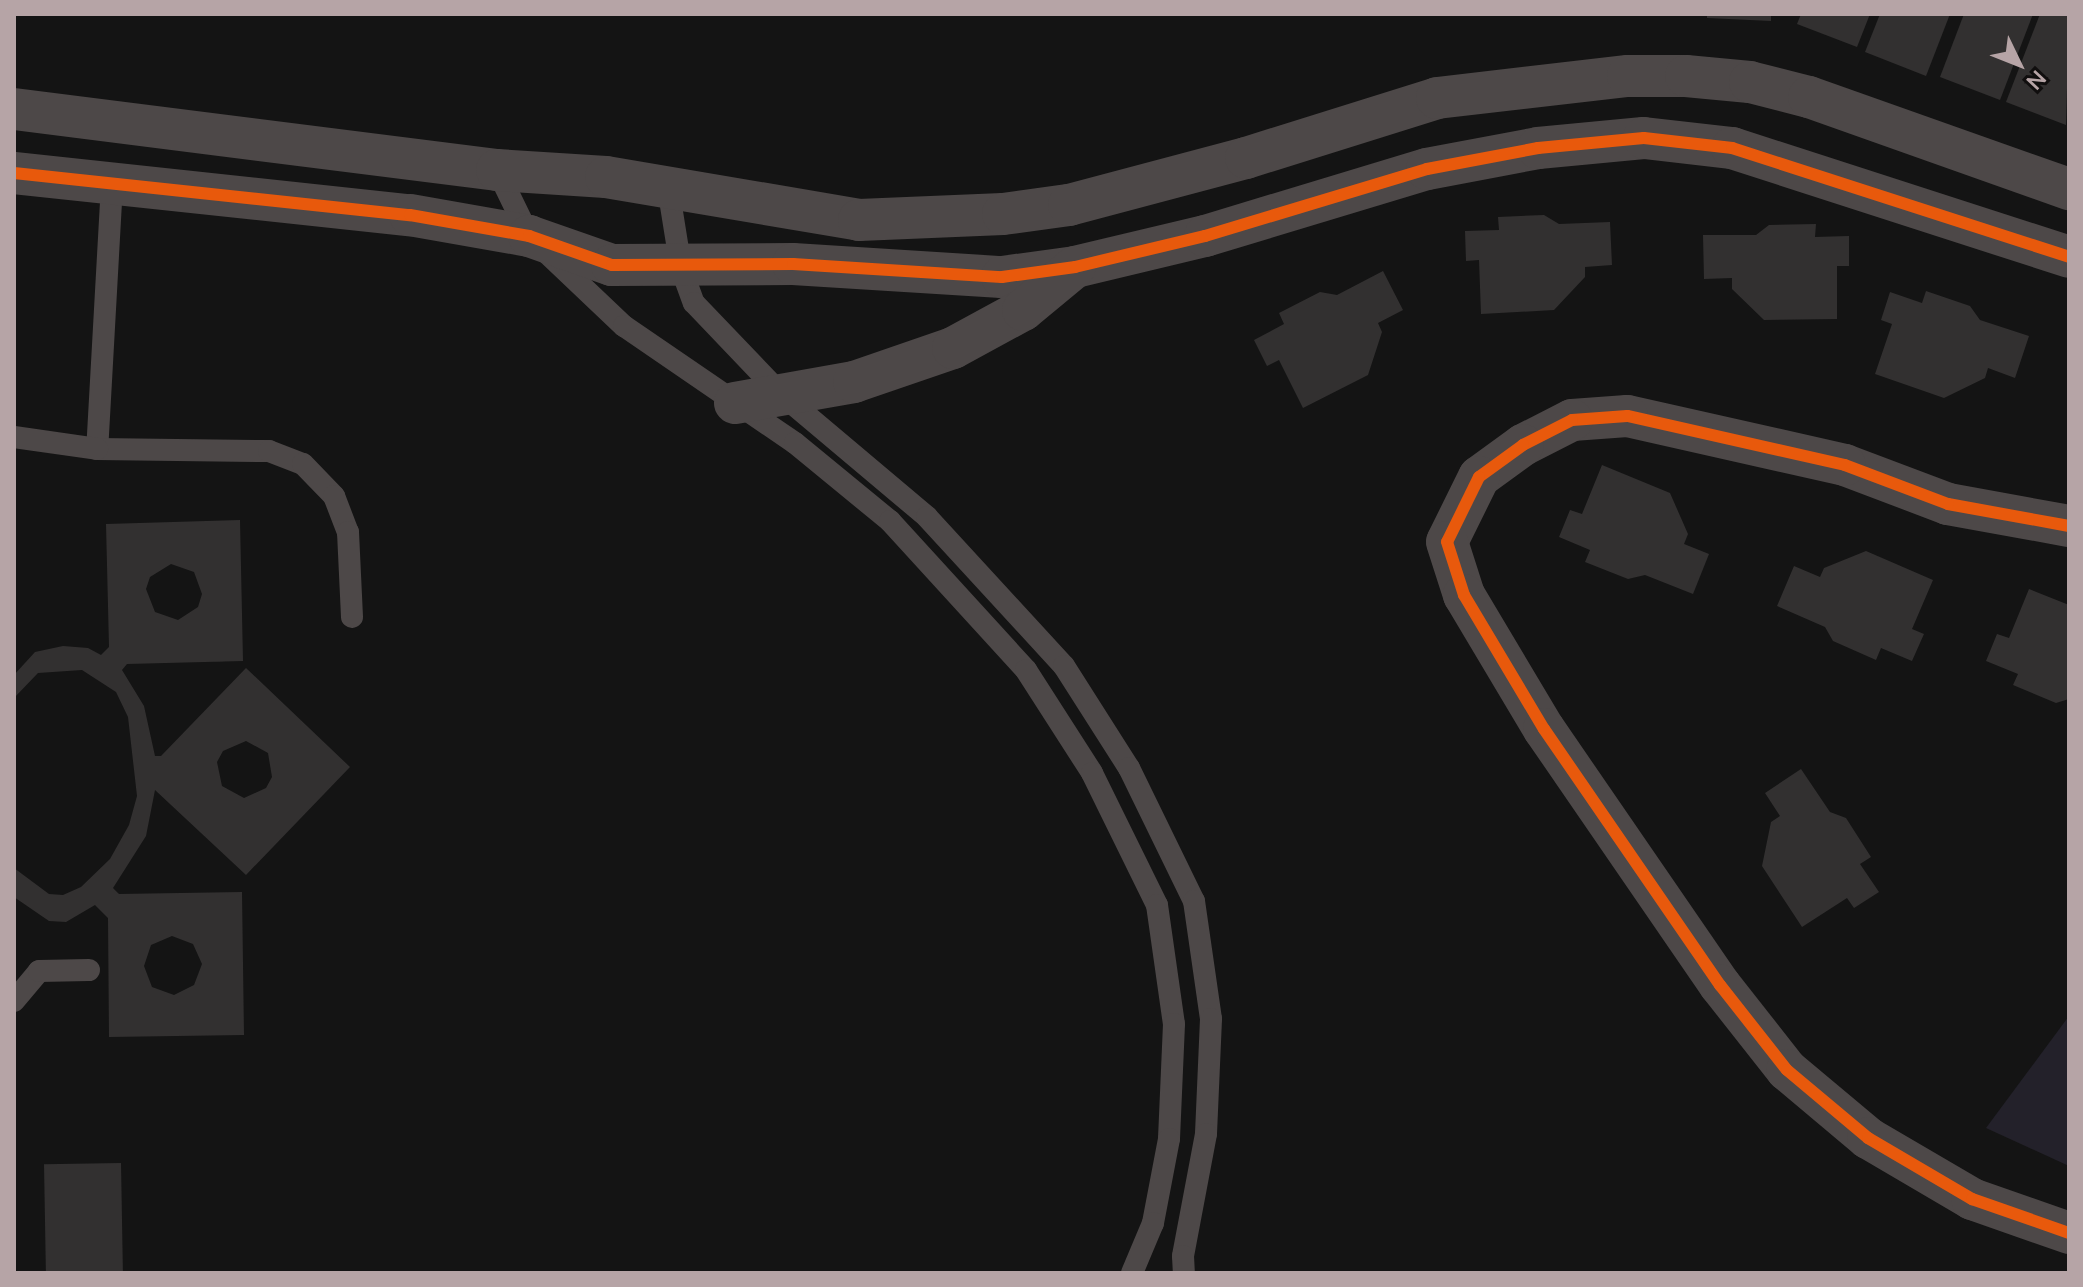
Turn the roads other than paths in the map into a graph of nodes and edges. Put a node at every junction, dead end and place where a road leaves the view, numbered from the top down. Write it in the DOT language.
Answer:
graph roads {
  1 [pos="14,109"];
  2 [pos="497,170"];
  3 [pos="14,173"];
  4 [pos="112,184"];
  5 [pos="668,187"];
  6 [pos="2069,189"];
  7 [pos="529,236"];
  8 [pos="2069,257"];
  9 [pos="1075,267"];
  10 [pos="681,268"];
  11 [pos="780,393"];
  12 [pos="735,403"];
  13 [pos="14,437"];
  14 [pos="97,449"];
  15 [pos="2069,526"];
  16 [pos="352,617"];
  17 [pos="89,970"];
  18 [pos="14,1001"];
  19 [pos="2069,1233"];
  20 [pos="1132,1273"];
  21 [pos="1184,1273"];
  1 -- 2 [label="street"];
  2 -- 5 [label="street"];
  2 -- 7 [label="lane"];
  3 -- 4 [label="street"];
  4 -- 7 [label="street"];
  4 -- 14 [label="lane"];
  5 -- 6 [label="street"];
  5 -- 10 [label="lane"];
  7 -- 10 [label="street"];
  7 -- 12 [label="lane"];
  8 -- 9 [label="street"];
  9 -- 10 [label="street"];
  9 -- 11 [label="street"];
  10 -- 11 [label="lane"];
  11 -- 12 [label="street"];
  11 -- 21 [label="lane"];
  12 -- 20 [label="lane"];
  13 -- 14 [label="lane"];
  14 -- 16 [label="lane"];
  15 -- 19 [label="street"];
  17 -- 18 [label="lane"];
}
